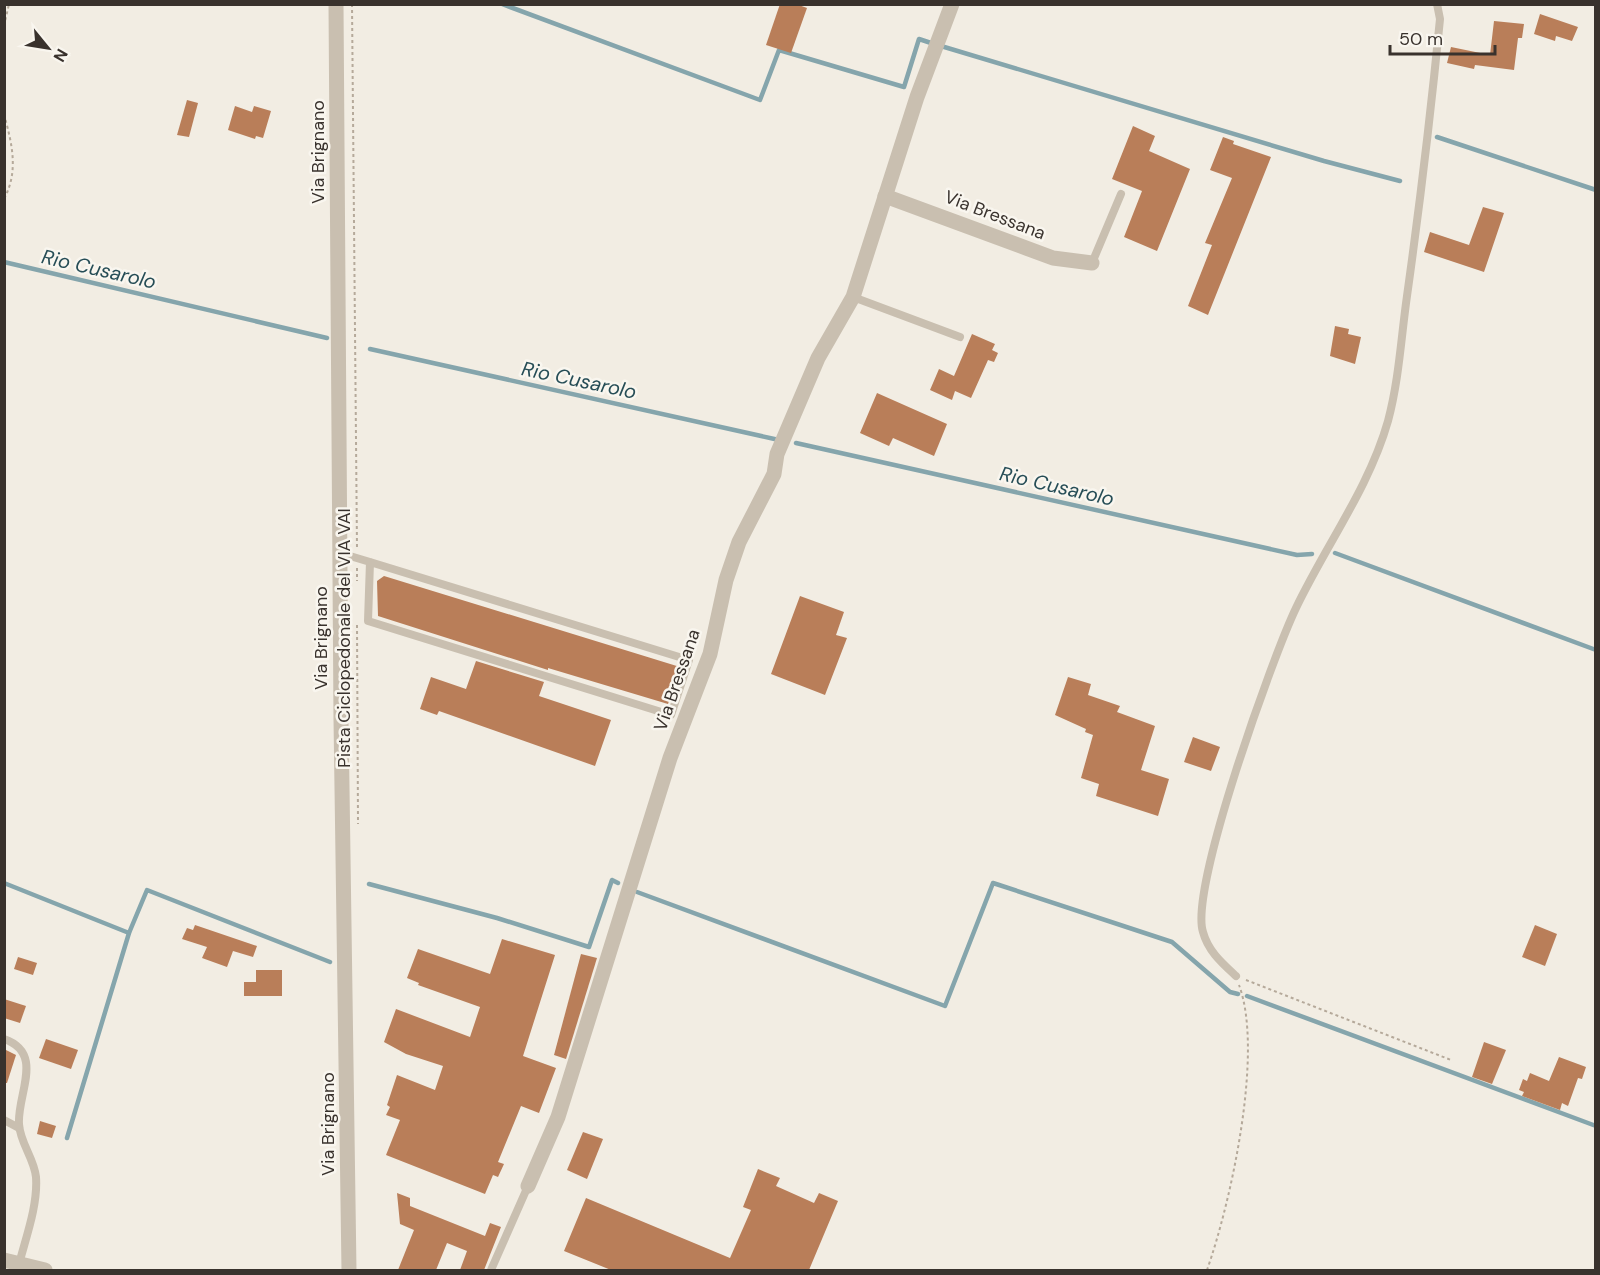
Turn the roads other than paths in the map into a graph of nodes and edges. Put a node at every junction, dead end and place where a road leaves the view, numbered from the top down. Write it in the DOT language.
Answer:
graph roads {
  1 [pos="336,4"];
  2 [pos="952,4"];
  3 [pos="1437,4"];
  4 [pos="1121,194"];
  5 [pos="885,196"];
  6 [pos="1092,263"];
  7 [pos="853,297"];
  8 [pos="960,337"];
  9 [pos="340,553"];
  10 [pos="370,562"];
  11 [pos="1236,976"];
  12 [pos="4,1039"];
  13 [pos="4,1120"];
  14 [pos="19,1128"];
  15 [pos="528,1186"];
  16 [pos="12,1262"];
  17 [pos="45,1270"];
  18 [pos="349,1270"];
  19 [pos="491,1270"];
  1 -- 9 [label="street, Via Brignano"];
  2 -- 5 [label="street, Via Bressana"];
  3 -- 11 [label="lane"];
  4 -- 6 [label="lane"];
  5 -- 6 [label="street, Via Bressana"];
  5 -- 7 [label="street, Via Bressana"];
  7 -- 8 [label="lane"];
  7 -- 15 [label="street, Via Bressana"];
  9 -- 10 [label="lane"];
  9 -- 18 [label="street, Via Brignano"];
  10 -- 10 [label="lane"];
  12 -- 14 [label="lane"];
  13 -- 14 [label="lane"];
  14 -- 16 [label="lane"];
  15 -- 19 [label="lane"];
  16 -- 17 [label="street"];
}
